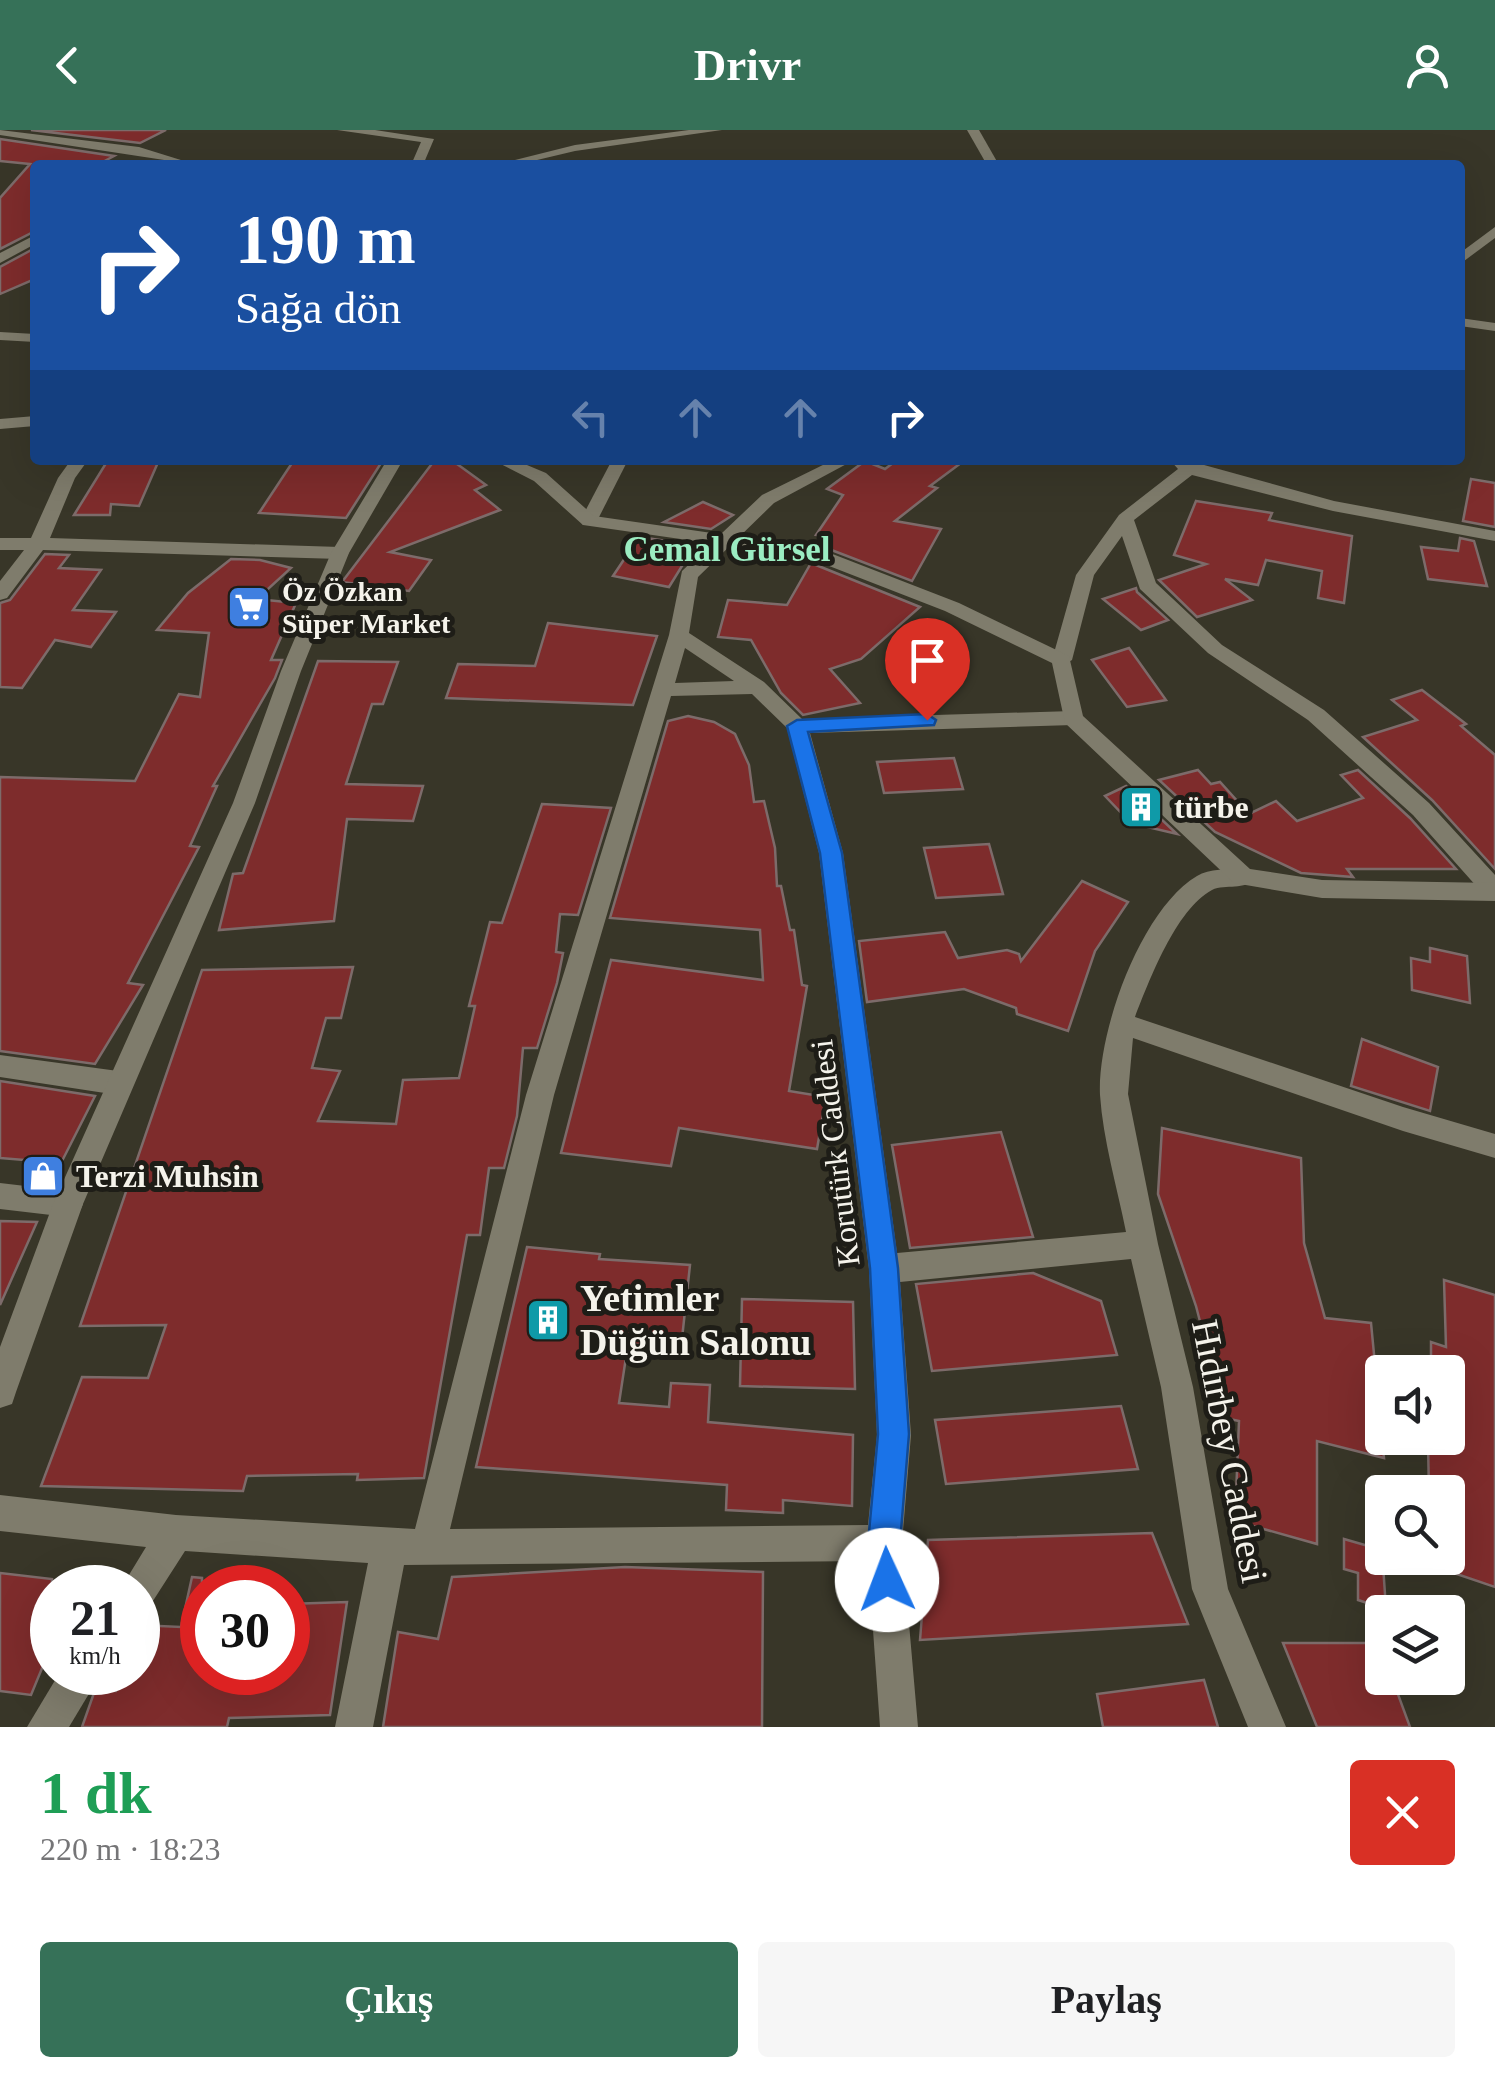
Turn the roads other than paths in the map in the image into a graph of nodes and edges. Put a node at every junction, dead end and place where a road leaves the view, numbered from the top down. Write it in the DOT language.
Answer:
graph roads {
  1 [pos="343,130"];
  2 [pos="716,130"];
  3 [pos="972,130"];
  4 [pos="0,132"];
  5 [pos="678,133"];
  6 [pos="173,160"];
  7 [pos="419,160"];
  8 [pos="523,160"];
  9 [pos="990,160"];
  10 [pos="1495,231"];
  11 [pos="0,237"];
  12 [pos="30,238"];
  13 [pos="30,241"];
  14 [pos="1465,256"];
  15 [pos="0,259"];
  16 [pos="1465,323"];
  17 [pos="30,325"];
  18 [pos="1495,327"];
  19 [pos="7,336"];
  20 [pos="30,421"];
  21 [pos="0,424"];
  22 [pos="76,465"];
  23 [pos="393,465"];
  24 [pos="512,465"];
  25 [pos="618,465"];
  26 [pos="839,465"];
  27 [pos="1180,465"];
  28 [pos="1185,465"];
  29 [pos="1125,520"];
  30 [pos="590,521"];
  31 [pos="1495,536"];
  32 [pos="723,540"];
  33 [pos="39,542"];
  34 [pos="0,544"];
  35 [pos="340,553"];
  36 [pos="0,594"];
  37 [pos="679,635"];
  38 [pos="1062,660"];
  39 [pos="757,688"];
  40 [pos="662,690"];
  41 [pos="1073,718"];
  42 [pos="797,726"];
  43 [pos="1243,877"];
  44 [pos="1495,892"];
  45 [pos="1121,1023"];
  46 [pos="0,1066"];
  47 [pos="118,1083"];
  48 [pos="1495,1146"];
  49 [pos="0,1196"];
  50 [pos="68,1204"];
  51 [pos="1143,1244"];
  52 [pos="884,1268"];
  53 [pos="0,1392"];
  54 [pos="0,1513"];
  55 [pos="176,1533"];
  56 [pos="884,1543"];
  57 [pos="389,1547"];
  58 [pos="428,1548"];
  59 [pos="155,1565"];
  60 [pos="67,1695"];
  61 [pos="46,1727"];
  62 [pos="354,1727"];
  63 [pos="899,1727"];
  64 [pos="1268,1727"];
  1 -- 7 [label="street"];
  2 -- 5 [label="street"];
  3 -- 9 [label="street"];
  4 -- 6 [label="street"];
  5 -- 8 [label="street"];
  10 -- 14 [label="street"];
  11 -- 12 [label="street"];
  13 -- 15 [label="street"];
  16 -- 18 [label="street"];
  17 -- 19 [label="street"];
  20 -- 21 [label="street"];
  22 -- 33 [label="street"];
  23 -- 35 [label="street"];
  24 -- 30 [label="street"];
  25 -- 30 [label="street"];
  26 -- 32 [label="street"];
  27 -- 29 [label="street"];
  28 -- 31 [label="street"];
  29 -- 38 [label="street"];
  29 -- 44 [label="street"];
  30 -- 32 [label="street"];
  32 -- 37 [label="street"];
  32 -- 38 [label="street"];
  33 -- 34 [label="street"];
  33 -- 35 [label="street"];
  33 -- 36 [label="street"];
  35 -- 47 [label="street"];
  37 -- 39 [label="street"];
  37 -- 40 [label="street"];
  38 -- 41 [label="street"];
  39 -- 40 [label="street"];
  39 -- 42 [label="street"];
  40 -- 58 [label="street"];
  41 -- 42 [label="street"];
  41 -- 43 [label="street"];
  42 -- 52 [label="street, Korutürk Caddesi"];
  43 -- 44 [label="street"];
  43 -- 45 [label="street, Hıdırbey Caddesi"];
  45 -- 48 [label="street"];
  45 -- 51 [label="street, Hıdırbey Caddesi"];
  46 -- 47 [label="street"];
  47 -- 50 [label="street"];
  49 -- 50 [label="street"];
  50 -- 53 [label="street"];
  51 -- 52 [label="street"];
  51 -- 64 [label="street, Hıdırbey Caddesi"];
  52 -- 56 [label="street, Korutürk Caddesi"];
  54 -- 55 [label="street"];
  55 -- 57 [label="street"];
  55 -- 59 [label="street"];
  56 -- 58 [label="street"];
  56 -- 63 [label="street, Korutürk Caddesi"];
  57 -- 58 [label="street"];
  57 -- 62 [label="street"];
  60 -- 61 [label="street"];
}
